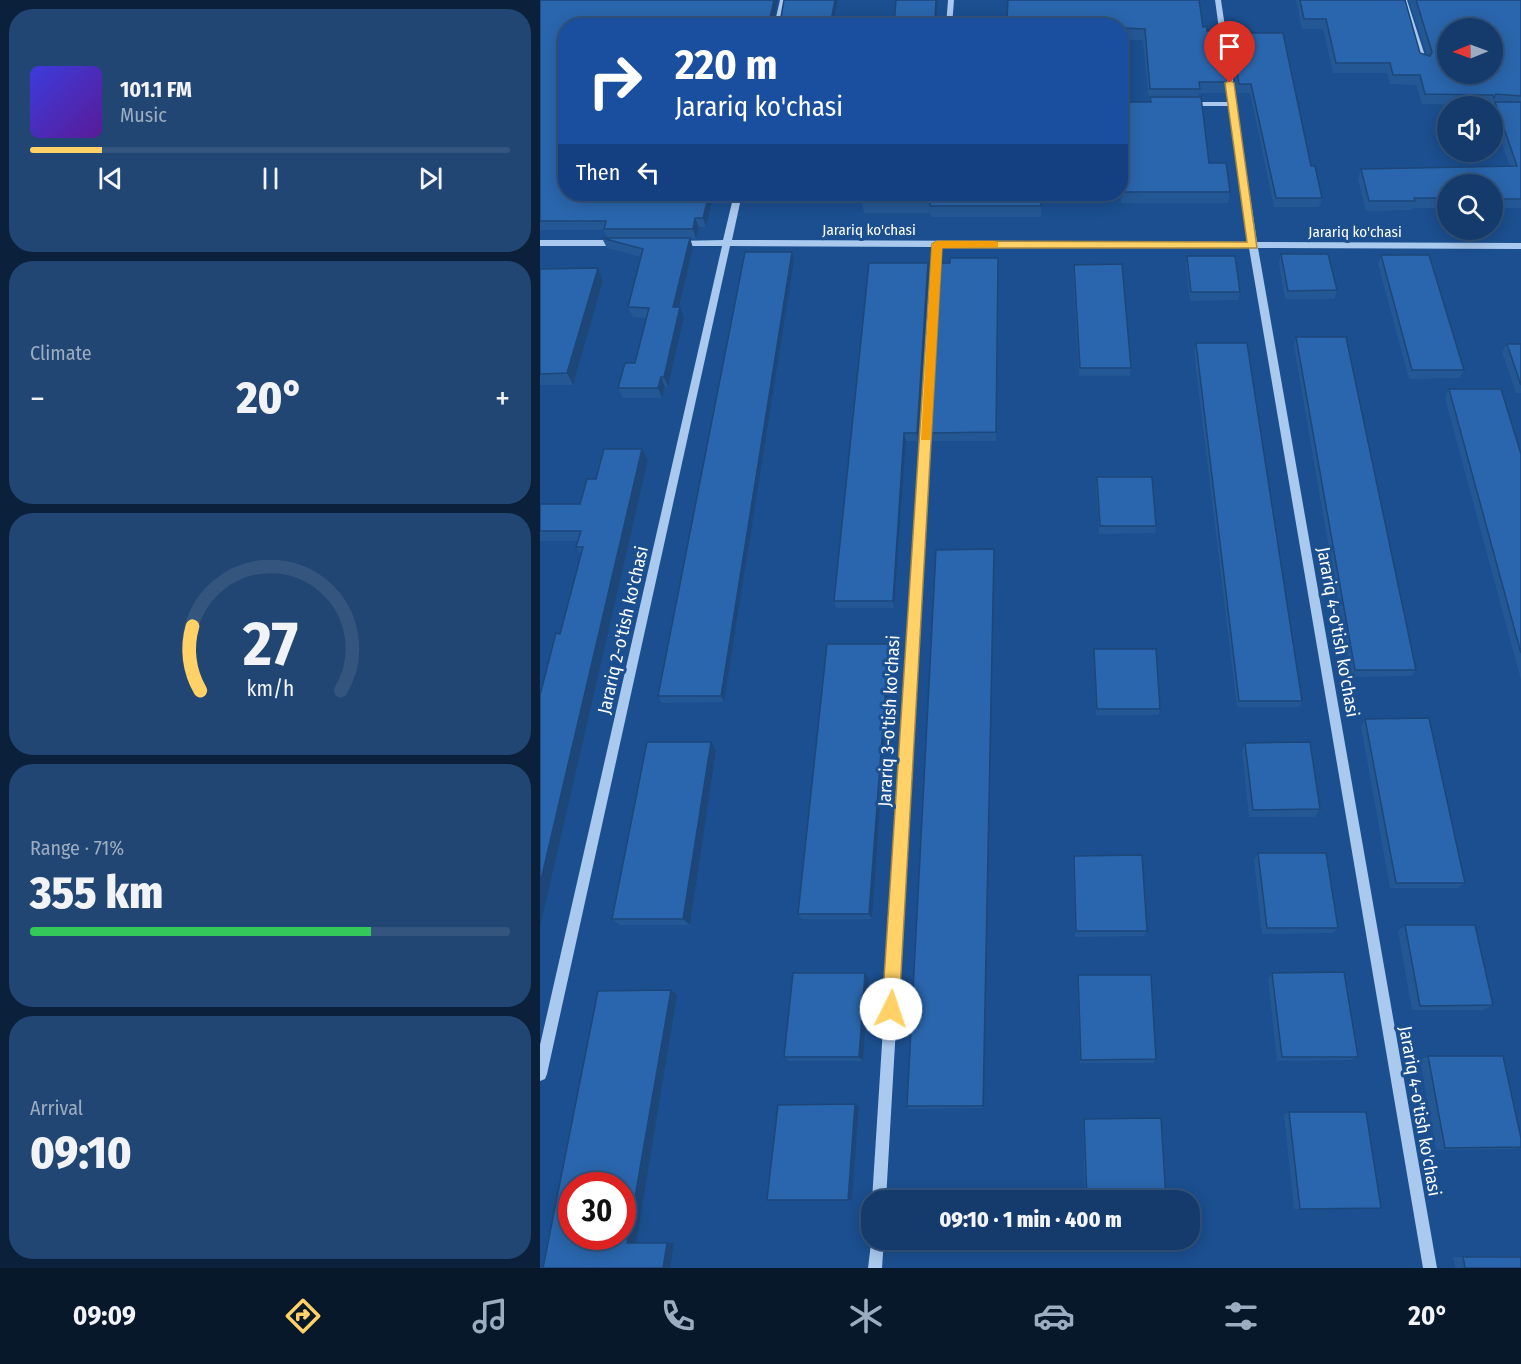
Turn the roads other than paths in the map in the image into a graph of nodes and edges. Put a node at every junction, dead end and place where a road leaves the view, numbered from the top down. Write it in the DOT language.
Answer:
graph roads {
  1 [pos="783,0"];
  2 [pos="951,0"];
  3 [pos="1218,0"];
  4 [pos="1404,0"];
  5 [pos="779,18"];
  6 [pos="950,18"];
  7 [pos="1423,62"];
  8 [pos="1177,104"];
  9 [pos="1233,104"];
  10 [pos="736,201"];
  11 [pos="540,243"];
  12 [pos="633,243"];
  13 [pos="668,243"];
  14 [pos="726,243"];
  15 [pos="937,244"];
  16 [pos="1253,245"];
  17 [pos="1521,246"];
  18 [pos="540,1074"];
  19 [pos="880,1190"];
  20 [pos="876,1250"];
  21 [pos="875,1268"];
  22 [pos="1430,1268"];
  1 -- 5 [label="street"];
  2 -- 6 [label="street"];
  3 -- 9 [label="street, Jarariq 4-o'tish ko'chasi"];
  4 -- 7 [label="street"];
  8 -- 9 [label="street"];
  9 -- 16 [label="street, Jarariq 4-o'tish ko'chasi"];
  10 -- 14 [label="street, Jarariq 2-o'tish ko'chasi"];
  11 -- 12 [label="street"];
  13 -- 14 [label="street, Jarariq ko'chasi"];
  14 -- 15 [label="street, Jarariq ko'chasi"];
  14 -- 18 [label="street, Jarariq 2-o'tish ko'chasi"];
  15 -- 16 [label="street, Jarariq ko'chasi"];
  15 -- 19 [label="street, Jarariq 3-o'tish ko'chasi"];
  16 -- 17 [label="street, Jarariq ko'chasi"];
  16 -- 22 [label="street, Jarariq 4-o'tish ko'chasi"];
  20 -- 21 [label="street"];
}
